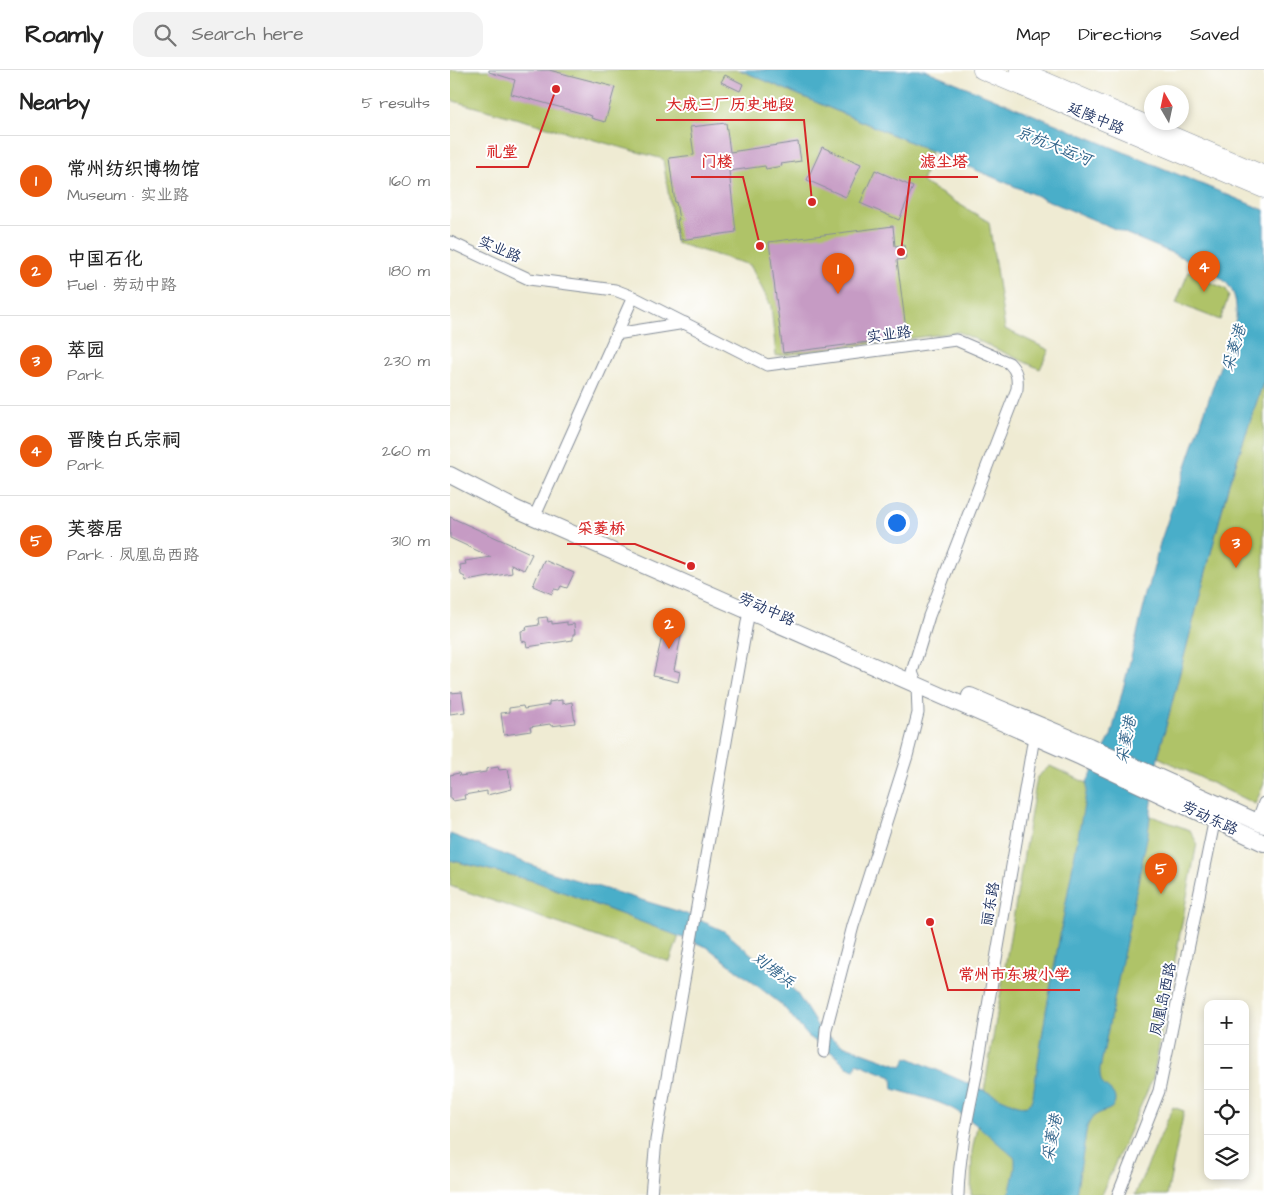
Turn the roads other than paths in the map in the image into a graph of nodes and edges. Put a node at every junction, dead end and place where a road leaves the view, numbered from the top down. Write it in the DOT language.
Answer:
graph roads {
  1 [pos="982,70"];
  2 [pos="1019,70"];
  3 [pos="1264,175"];
  4 [pos="1264,189"];
  5 [pos="450,242"];
  6 [pos="632,297"];
  7 [pos="685,323"];
  8 [pos="616,334"];
  9 [pos="450,464"];
  10 [pos="450,475"];
  11 [pos="538,509"];
  12 [pos="749,611"];
  13 [pos="914,678"];
  14 [pos="1034,736"];
  15 [pos="1085,752"];
  16 [pos="1160,786"];
  17 [pos="1217,804"];
  18 [pos="1264,804"];
  19 [pos="1215,820"];
  20 [pos="1260,823"];
  21 [pos="1264,843"];
  22 [pos="824,1052"];
  23 [pos="651,1195"];
  24 [pos="958,1195"];
  25 [pos="1118,1195"];
  1 -- 4 [label="main road, 延陵中路"];
  2 -- 3 [label="main road, 延陵中路"];
  5 -- 6 [label="street, 实业路"];
  6 -- 7 [label="street, 实业路"];
  6 -- 8 [label="street"];
  7 -- 8 [label="street"];
  7 -- 13 [label="street, 实业路"];
  8 -- 11 [label="street"];
  9 -- 11 [label="main road, 劳动中路"];
  10 -- 12 [label="main road, 劳动中路"];
  11 -- 13 [label="main road, 劳动中路"];
  12 -- 13 [label="main road, 劳动中路"];
  12 -- 23 [label="street"];
  13 -- 14 [label="main road, 劳动中路"];
  13 -- 15 [label="main road, 劳动中路"];
  13 -- 22 [label="street"];
  14 -- 15 [label="main road, 劳动中路"];
  14 -- 24 [label="street, 丽东路"];
  15 -- 16 [label="main road"];
  16 -- 17 [label="main road, 劳动东路"];
  16 -- 19 [label="main road, 劳动东路"];
  17 -- 19 [label="street, 凤凰岛西路"];
  17 -- 20 [label="main road, 劳动东路"];
  18 -- 20 [label="street"];
  19 -- 21 [label="main road, 劳动东路"];
  19 -- 25 [label="street, 凤凰岛西路"];
}
